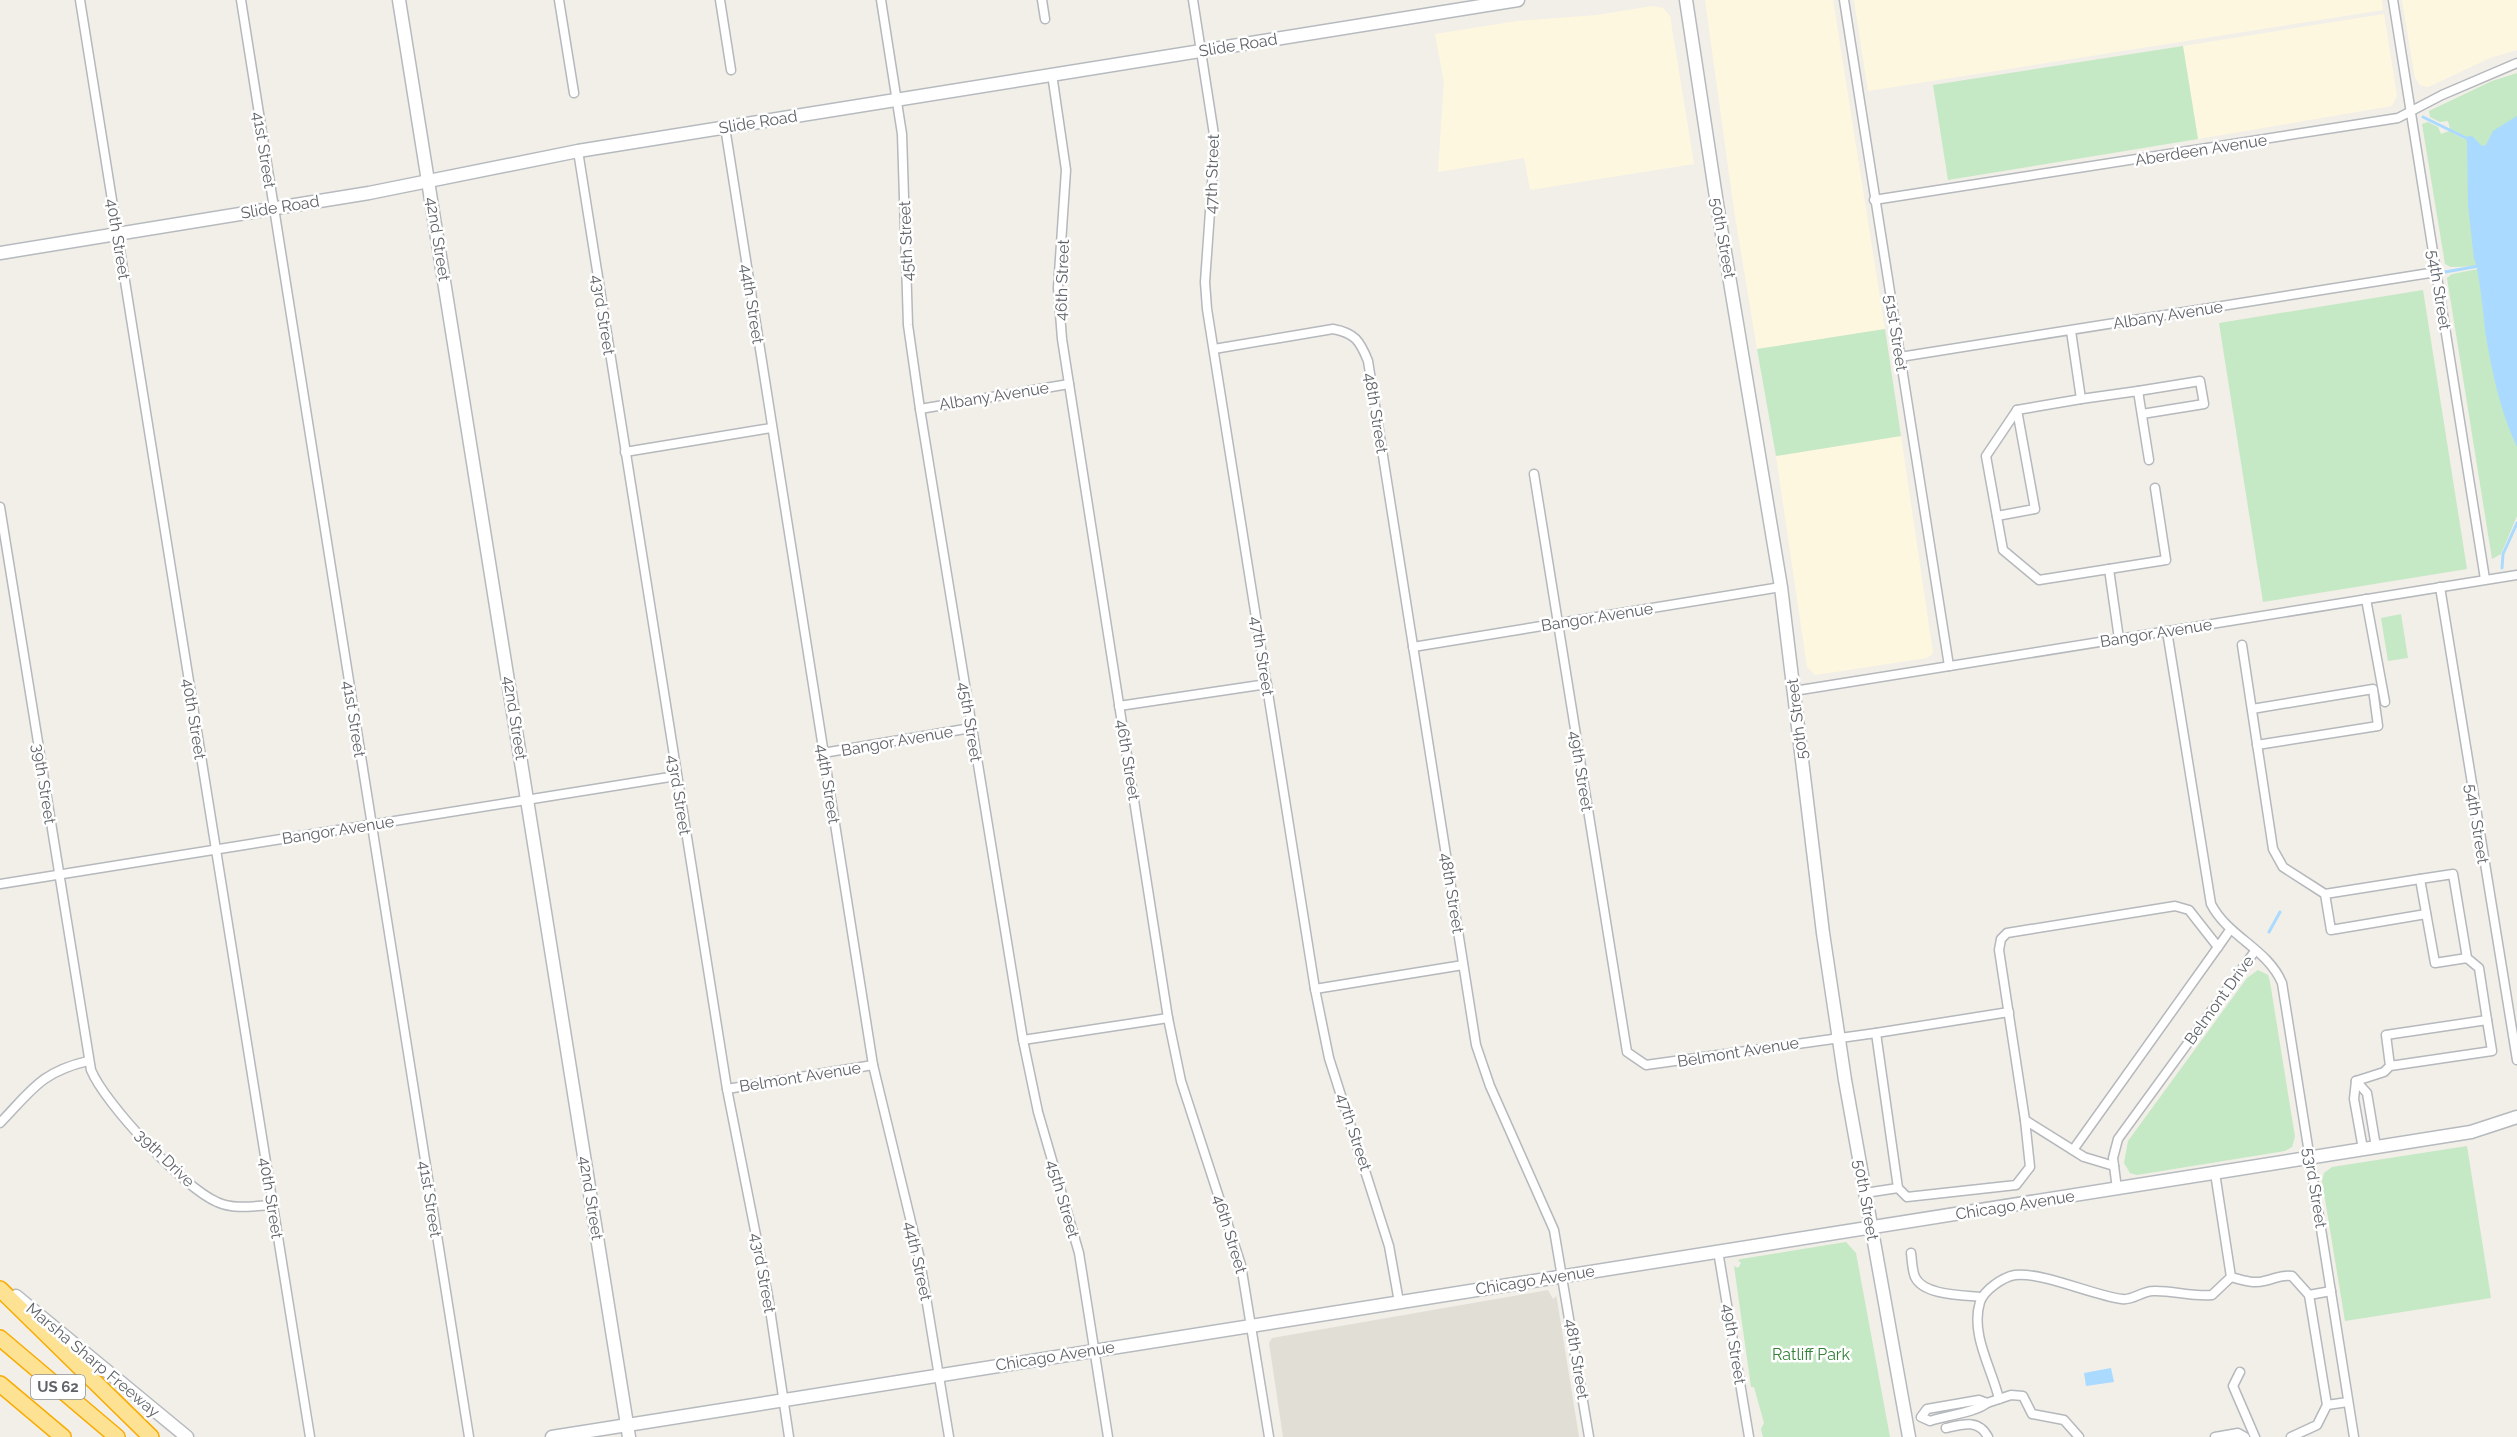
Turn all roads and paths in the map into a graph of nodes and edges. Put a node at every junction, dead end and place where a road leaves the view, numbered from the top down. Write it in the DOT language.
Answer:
graph roads {
  1 [pos="80,0"];
  2 [pos="240,0"];
  3 [pos="399,0"];
  4 [pos="560,0"];
  5 [pos="720,0"];
  6 [pos="880,0"];
  7 [pos="1042,0"];
  8 [pos="1193,0"];
  9 [pos="1518,0"];
  10 [pos="1686,0"];
  11 [pos="1844,0"];
  12 [pos="2393,0"];
  13 [pos="1045,19"];
  14 [pos="1201,51"];
  15 [pos="2517,63"];
  16 [pos="731,70"];
  17 [pos="1052,74"];
  18 [pos="574,93"];
  19 [pos="896,99"];
  20 [pos="2410,110"];
  21 [pos="725,127"];
  22 [pos="578,151"];
  23 [pos="428,180"];
  24 [pos="1874,200"];
  25 [pos="273,208"];
  26 [pos="117,234"];
  27 [pos="0,253"];
  28 [pos="2436,272"];
  29 [pos="2070,331"];
  30 [pos="1214,349"];
  31 [pos="1899,357"];
  32 [pos="1069,384"];
  33 [pos="2138,391"];
  34 [pos="2081,399"];
  35 [pos="920,409"];
  36 [pos="2017,410"];
  37 [pos="2142,414"];
  38 [pos="771,428"];
  39 [pos="625,452"];
  40 [pos="2150,460"];
  41 [pos="1534,474"];
  42 [pos="2154,488"];
  43 [pos="0,507"];
  44 [pos="1997,516"];
  45 [pos="2109,569"];
  46 [pos="2517,574"];
  47 [pos="2485,579"];
  48 [pos="1781,587"];
  49 [pos="2439,587"];
  50 [pos="2366,599"];
  51 [pos="1557,623"];
  52 [pos="2167,631"];
  53 [pos="2119,639"];
  54 [pos="2242,645"];
  55 [pos="1413,647"];
  56 [pos="1949,666"];
  57 [pos="1267,684"];
  58 [pos="1794,691"];
  59 [pos="2385,702"];
  60 [pos="1119,706"];
  61 [pos="2252,709"];
  62 [pos="971,728"];
  63 [pos="2257,745"];
  64 [pos="823,753"];
  65 [pos="676,776"];
  66 [pos="528,800"];
  67 [pos="371,825"];
  68 [pos="215,850"];
  69 [pos="59,874"];
  70 [pos="2421,879"];
  71 [pos="0,884"];
  72 [pos="2325,894"];
  73 [pos="2426,914"];
  74 [pos="2230,930"];
  75 [pos="2218,947"];
  76 [pos="2255,951"];
  77 [pos="2467,958"];
  78 [pos="1463,965"];
  79 [pos="1315,989"];
  80 [pos="2008,1012"];
  81 [pos="1168,1018"];
  82 [pos="2487,1020"];
  83 [pos="1876,1033"];
  84 [pos="1838,1036"];
  85 [pos="1023,1040"];
  86 [pos="2517,1060"];
  87 [pos="88,1061"];
  88 [pos="1639,1062"];
  89 [pos="873,1065"];
  90 [pos="2390,1066"];
  91 [pos="2356,1081"];
  92 [pos="726,1089"];
  93 [pos="2517,1117"];
  94 [pos="2025,1120"];
  95 [pos="0,1123"];
  96 [pos="2370,1148"];
  97 [pos="2073,1150"];
  98 [pos="2310,1158"];
  99 [pos="2114,1166"];
  100 [pos="2215,1173"];
  101 [pos="1899,1188"];
  102 [pos="2117,1188"];
  103 [pos="1865,1193"];
  104 [pos="272,1204"];
  105 [pos="1871,1228"];
  106 [pos="1718,1251"];
  107 [pos="1911,1253"];
  108 [pos="1563,1276"];
  109 [pos="2231,1277"];
  110 [pos="0,1283"];
  111 [pos="0,1289"];
  112 [pos="2331,1291"];
  113 [pos="2309,1295"];
  114 [pos="1982,1297"];
  115 [pos="1399,1302"];
  116 [pos="1251,1325"];
  117 [pos="0,1338"];
  118 [pos="1094,1350"];
  119 [pos="2240,1372"];
  120 [pos="939,1374"];
  121 [pos="0,1384"];
  122 [pos="1998,1399"];
  123 [pos="783,1400"];
  124 [pos="2348,1402"];
  125 [pos="1987,1403"];
  126 [pos="2327,1405"];
  127 [pos="1946,1428"];
  128 [pos="628,1431"];
  129 [pos="63,1437"];
  130 [pos="117,1437"];
  131 [pos="151,1437"];
  132 [pos="187,1437"];
  133 [pos="310,1437"];
  134 [pos="469,1437"];
  135 [pos="552,1437"];
  136 [pos="789,1437"];
  137 [pos="949,1437"];
  138 [pos="1108,1437"];
  139 [pos="1269,1437"];
  140 [pos="1590,1437"];
  141 [pos="1749,1437"];
  142 [pos="1909,1437"];
  143 [pos="1988,1437"];
  144 [pos="2079,1437"];
  145 [pos="2215,1437"];
  146 [pos="2245,1437"];
  147 [pos="2254,1437"];
  148 [pos="2291,1437"];
  149 [pos="2354,1437"];
  1 -- 26 [label="street, 40th Street"];
  2 -- 25 [label="street, 41st Street"];
  3 -- 23 [label="street, 42nd Street"];
  4 -- 18 [label="street"];
  5 -- 16 [label="street"];
  6 -- 19 [label="street, 45th Street"];
  7 -- 13 [label="street"];
  8 -- 14 [label="street, 47th Street"];
  9 -- 14 [label="street, Slide Road"];
  10 -- 48 [label="street, 50th Street"];
  11 -- 24 [label="street, 51st Street"];
  12 -- 20 [label="street, 54th Street"];
  14 -- 17 [label="street, Slide Road"];
  14 -- 30 [label="street, 47th Street"];
  15 -- 20 [label="street, Aberdeen Avenue"];
  17 -- 19 [label="street, Slide Road"];
  17 -- 32 [label="street, 46th Street"];
  19 -- 21 [label="street, Slide Road"];
  19 -- 35 [label="street, 45th Street"];
  20 -- 24 [label="street, Aberdeen Avenue"];
  20 -- 28 [label="street, 54th Street"];
  21 -- 22 [label="street, Slide Road"];
  21 -- 38 [label="street, 44th Street"];
  22 -- 23 [label="street, Slide Road"];
  22 -- 39 [label="street, 43rd Street"];
  23 -- 25 [label="street, Slide Road"];
  23 -- 66 [label="street, 42nd Street"];
  24 -- 31 [label="street, 51st Street"];
  25 -- 26 [label="street, Slide Road"];
  25 -- 67 [label="street, 41st Street"];
  26 -- 27 [label="street, Slide Road"];
  26 -- 68 [label="street, 40th Street"];
  28 -- 29 [label="street, Albany Avenue"];
  28 -- 47 [label="street, 54th Street"];
  29 -- 31 [label="street, Albany Avenue"];
  29 -- 34 [label="street"];
  30 -- 55 [label="street, 48th Street"];
  30 -- 57 [label="street, 47th Street"];
  31 -- 56 [label="street, 51st Street"];
  32 -- 35 [label="street, Albany Avenue"];
  32 -- 60 [label="street, 46th Street"];
  33 -- 34 [label="street"];
  33 -- 37 [label="street"];
  33 -- 37 [label="street"];
  34 -- 36 [label="street"];
  35 -- 62 [label="street, 45th Street"];
  36 -- 44 [label="street"];
  36 -- 44 [label="street"];
  37 -- 40 [label="street"];
  38 -- 39 [label="street"];
  38 -- 64 [label="street, 44th Street"];
  39 -- 65 [label="street, 43rd Street"];
  41 -- 51 [label="street, 49th Street"];
  42 -- 45 [label="street"];
  43 -- 69 [label="street, 39th Street"];
  44 -- 45 [label="street"];
  45 -- 53 [label="street"];
  46 -- 47 [label="street, Bangor Avenue"];
  47 -- 49 [label="street, Bangor Avenue"];
  48 -- 51 [label="street, Bangor Avenue"];
  48 -- 58 [label="street, 50th Street"];
  49 -- 50 [label="street, Bangor Avenue"];
  49 -- 86 [label="street, 54th Street"];
  50 -- 52 [label="street, Bangor Avenue"];
  50 -- 59 [label="street"];
  51 -- 55 [label="street, Bangor Avenue"];
  51 -- 88 [label="street, 49th Street"];
  52 -- 53 [label="street, Bangor Avenue"];
  52 -- 74 [label="street, Belmont Drive"];
  53 -- 56 [label="street, Bangor Avenue"];
  54 -- 61 [label="street"];
  55 -- 78 [label="street, 48th Street"];
  56 -- 58 [label="street, Bangor Avenue"];
  57 -- 60 [label="street"];
  57 -- 79 [label="street, 47th Street"];
  58 -- 84 [label="street, 50th Street"];
  60 -- 81 [label="street, 46th Street"];
  61 -- 63 [label="street"];
  61 -- 63 [label="street"];
  62 -- 64 [label="street, Bangor Avenue"];
  62 -- 85 [label="street, 45th Street"];
  63 -- 72 [label="street"];
  64 -- 89 [label="street, 44th Street"];
  65 -- 66 [label="street, Bangor Avenue"];
  65 -- 92 [label="street, 43rd Street"];
  66 -- 67 [label="street, Bangor Avenue"];
  66 -- 128 [label="street, 42nd Street"];
  67 -- 68 [label="street, Bangor Avenue"];
  67 -- 134 [label="street, 41st Street"];
  68 -- 69 [label="street, Bangor Avenue"];
  68 -- 104 [label="street, 40th Street"];
  69 -- 71 [label="street, Bangor Avenue"];
  69 -- 87 [label="street, 39th Street"];
  70 -- 72 [label="street"];
  70 -- 73 [label="street"];
  70 -- 77 [label="street"];
  72 -- 73 [label="street"];
  73 -- 77 [label="street"];
  74 -- 75 [label="street"];
  74 -- 76 [label="street, Belmont Drive"];
  75 -- 80 [label="street"];
  75 -- 97 [label="street"];
  76 -- 98 [label="street, 53rd Street"];
  76 -- 99 [label="street, Belmont Drive"];
  77 -- 82 [label="street"];
  78 -- 79 [label="street"];
  78 -- 108 [label="street, 48th Street"];
  79 -- 115 [label="street, 47th Street"];
  80 -- 83 [label="street, Belmont Avenue"];
  80 -- 94 [label="street"];
  81 -- 85 [label="street"];
  81 -- 116 [label="street, 46th Street"];
  82 -- 90 [label="street"];
  82 -- 90 [label="street"];
  83 -- 84 [label="street, Belmont Avenue"];
  83 -- 101 [label="street"];
  84 -- 88 [label="street, Belmont Avenue"];
  84 -- 103 [label="street, 50th Street"];
  85 -- 118 [label="street, 45th Street"];
  87 -- 95 [label="street"];
  87 -- 104 [label="street, 39th Drive"];
  89 -- 92 [label="street, Belmont Avenue"];
  89 -- 120 [label="street, 44th Street"];
  90 -- 91 [label="street"];
  91 -- 96 [label="street"];
  91 -- 96 [label="street"];
  92 -- 123 [label="street, 43rd Street"];
  93 -- 96 [label="street, Chicago Avenue"];
  94 -- 97 [label="street"];
  94 -- 101 [label="street"];
  96 -- 98 [label="street, Chicago Avenue"];
  97 -- 99 [label="street"];
  98 -- 100 [label="street, Chicago Avenue"];
  98 -- 112 [label="street, 53rd Street"];
  99 -- 102 [label="street, Belmont Drive"];
  100 -- 102 [label="street, Chicago Avenue"];
  100 -- 109 [label="street"];
  101 -- 103 [label="street"];
  102 -- 105 [label="street, Chicago Avenue"];
  103 -- 105 [label="street, 50th Street"];
  104 -- 133 [label="street, 40th Street"];
  105 -- 106 [label="street, Chicago Avenue"];
  105 -- 142 [label="street, 50th Street"];
  106 -- 108 [label="street, Chicago Avenue"];
  106 -- 141 [label="street, 49th Street"];
  107 -- 114 [label="street"];
  108 -- 115 [label="street, Chicago Avenue"];
  108 -- 140 [label="street, 48th Street"];
  109 -- 113 [label="street"];
  109 -- 114 [label="street"];
  110 -- 132 [label="street, Marsha Sharp Freeway"];
  111 -- 131 [label="highway"];
  112 -- 113 [label="street"];
  112 -- 124 [label="street, 53rd Street"];
  113 -- 126 [label="street"];
  114 -- 122 [label="street"];
  115 -- 116 [label="street, Chicago Avenue"];
  116 -- 118 [label="street, Chicago Avenue"];
  116 -- 139 [label="street, 46th Street"];
  117 -- 130 [label="highway, US 62"];
  118 -- 120 [label="street, Chicago Avenue"];
  118 -- 138 [label="street, 45th Street"];
  119 -- 147 [label="street"];
  120 -- 123 [label="street, Chicago Avenue"];
  120 -- 137 [label="street, 44th Street"];
  121 -- 129 [label="highway, US 62"];
  122 -- 125 [label="street"];
  122 -- 144 [label="street"];
  123 -- 128 [label="street, Chicago Avenue"];
  123 -- 136 [label="street, 43rd Street"];
  124 -- 126 [label="street"];
  124 -- 149 [label="street, 53rd Street"];
  125 -- 125 [label="street"];
  126 -- 148 [label="street"];
  127 -- 143 [label="street"];
  128 -- 135 [label="street, Chicago Avenue"];
  145 -- 146 [label="street"];
}
